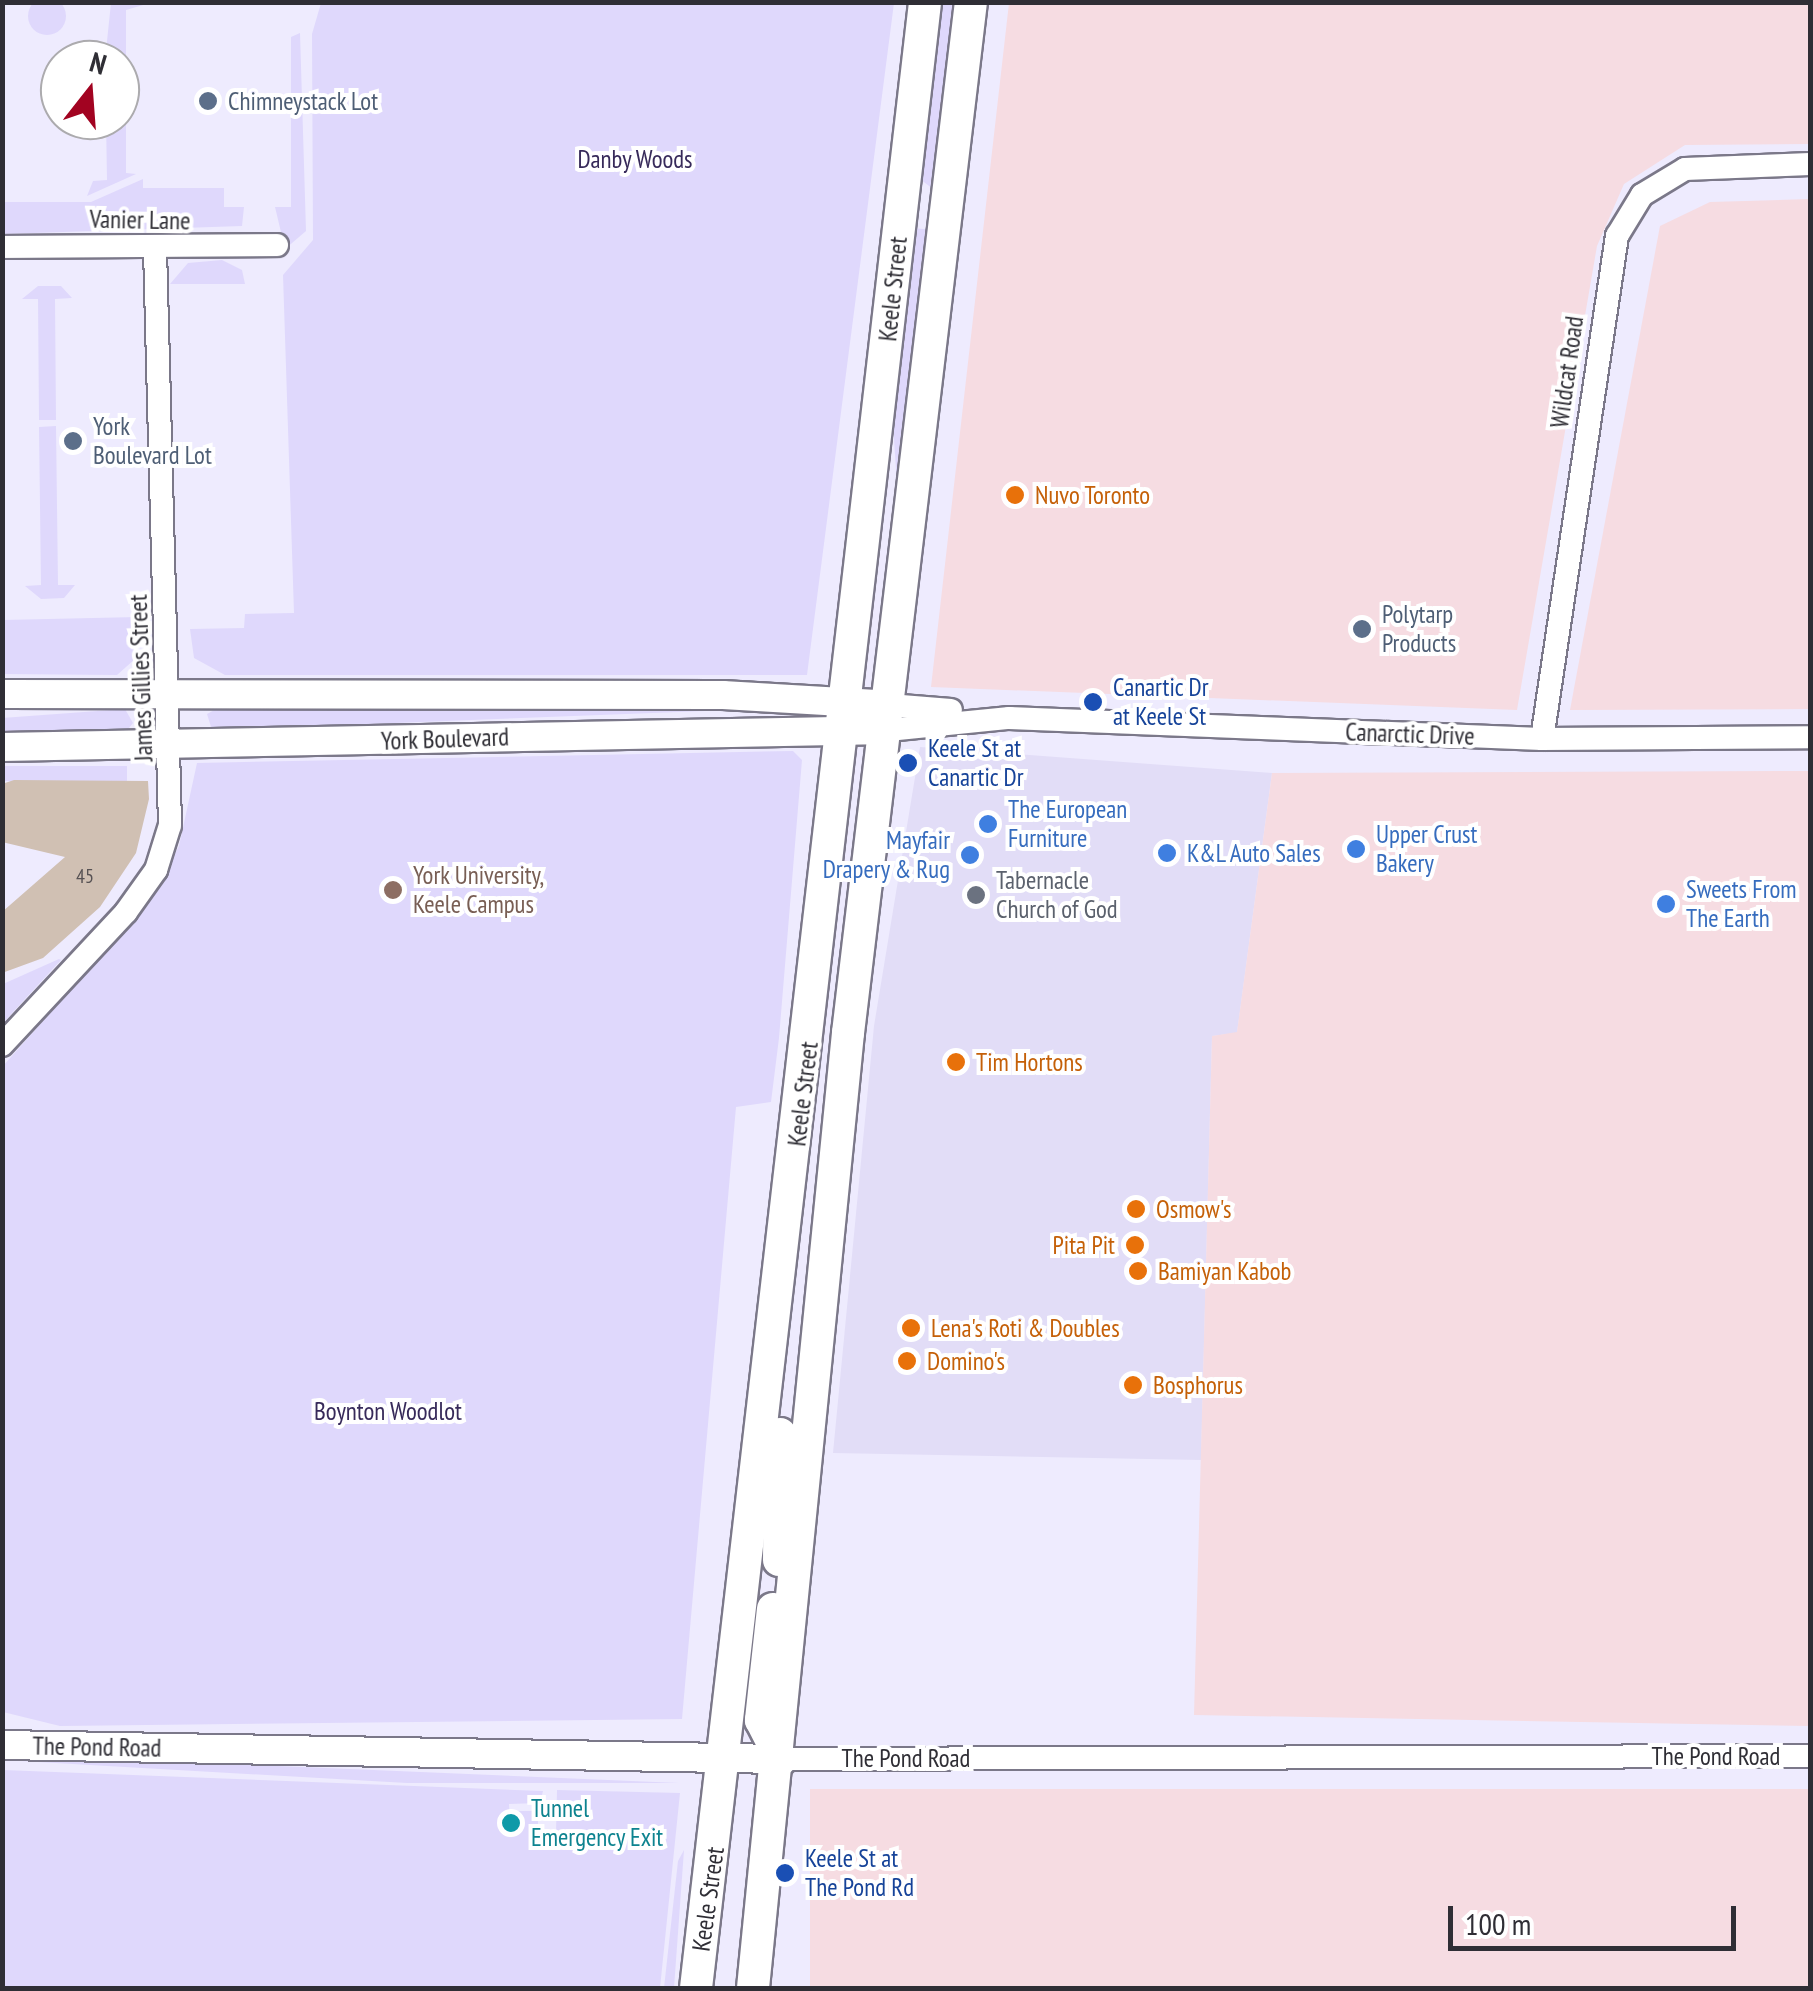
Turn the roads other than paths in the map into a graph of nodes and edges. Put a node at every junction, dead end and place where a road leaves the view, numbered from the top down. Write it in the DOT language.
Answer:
graph roads {
  1 [pos="925,2"];
  2 [pos="971,2"];
  3 [pos="1810,164"];
  4 [pos="904,199"];
  5 [pos="948,207"];
  6 [pos="277,245"];
  7 [pos="2,248"];
  8 [pos="155,249"];
  9 [pos="2,694"];
  10 [pos="167,694"];
  11 [pos="847,716"];
  12 [pos="889,718"];
  13 [pos="1810,738"];
  14 [pos="1542,739"];
  15 [pos="2,746"];
  16 [pos="170,747"];
  17 [pos="2,1044"];
  18 [pos="775,1331"];
  19 [pos="2,1746"];
  20 [pos="1810,1756"];
  21 [pos="726,1758"];
  22 [pos="782,1759"];
  23 [pos="696,1988"];
  24 [pos="716,1988"];
  25 [pos="753,1988"];
  1 -- 4 [label="main road, Keele Street"];
  2 -- 5 [label="main road, Keele Street"];
  3 -- 14 [label="street, Wildcat Road"];
  4 -- 5 [label="main road, Keele Street"];
  4 -- 11 [label="main road, Keele Street"];
  5 -- 12 [label="main road, Keele Street"];
  6 -- 8 [label="street, Vanier Lane"];
  7 -- 8 [label="street, Vanier Lane"];
  8 -- 10 [label="street, James Gillies Street"];
  9 -- 10 [label="street, York Boulevard"];
  10 -- 11 [label="street, York Boulevard"];
  10 -- 16 [label="street, James Gillies Street"];
  11 -- 12 [label="street, York Boulevard"];
  11 -- 16 [label="street, York Boulevard"];
  11 -- 18 [label="main road, Keele Street"];
  12 -- 14 [label="street, Canarctic Drive"];
  12 -- 22 [label="main road, Keele Street"];
  13 -- 14 [label="street, Canarctic Drive"];
  15 -- 16 [label="street, York Boulevard"];
  16 -- 17 [label="street, James Gillies Street"];
  18 -- 21 [label="main road, Keele Street"];
  18 -- 22 [label="main road"];
  19 -- 21 [label="street, The Pond Road"];
  20 -- 22 [label="street, The Pond Road"];
  21 -- 22 [label="street, The Pond Road"];
  21 -- 23 [label="main road, Keele Street"];
  21 -- 24 [label="main road"];
  22 -- 25 [label="main road, Keele Street"];
}
